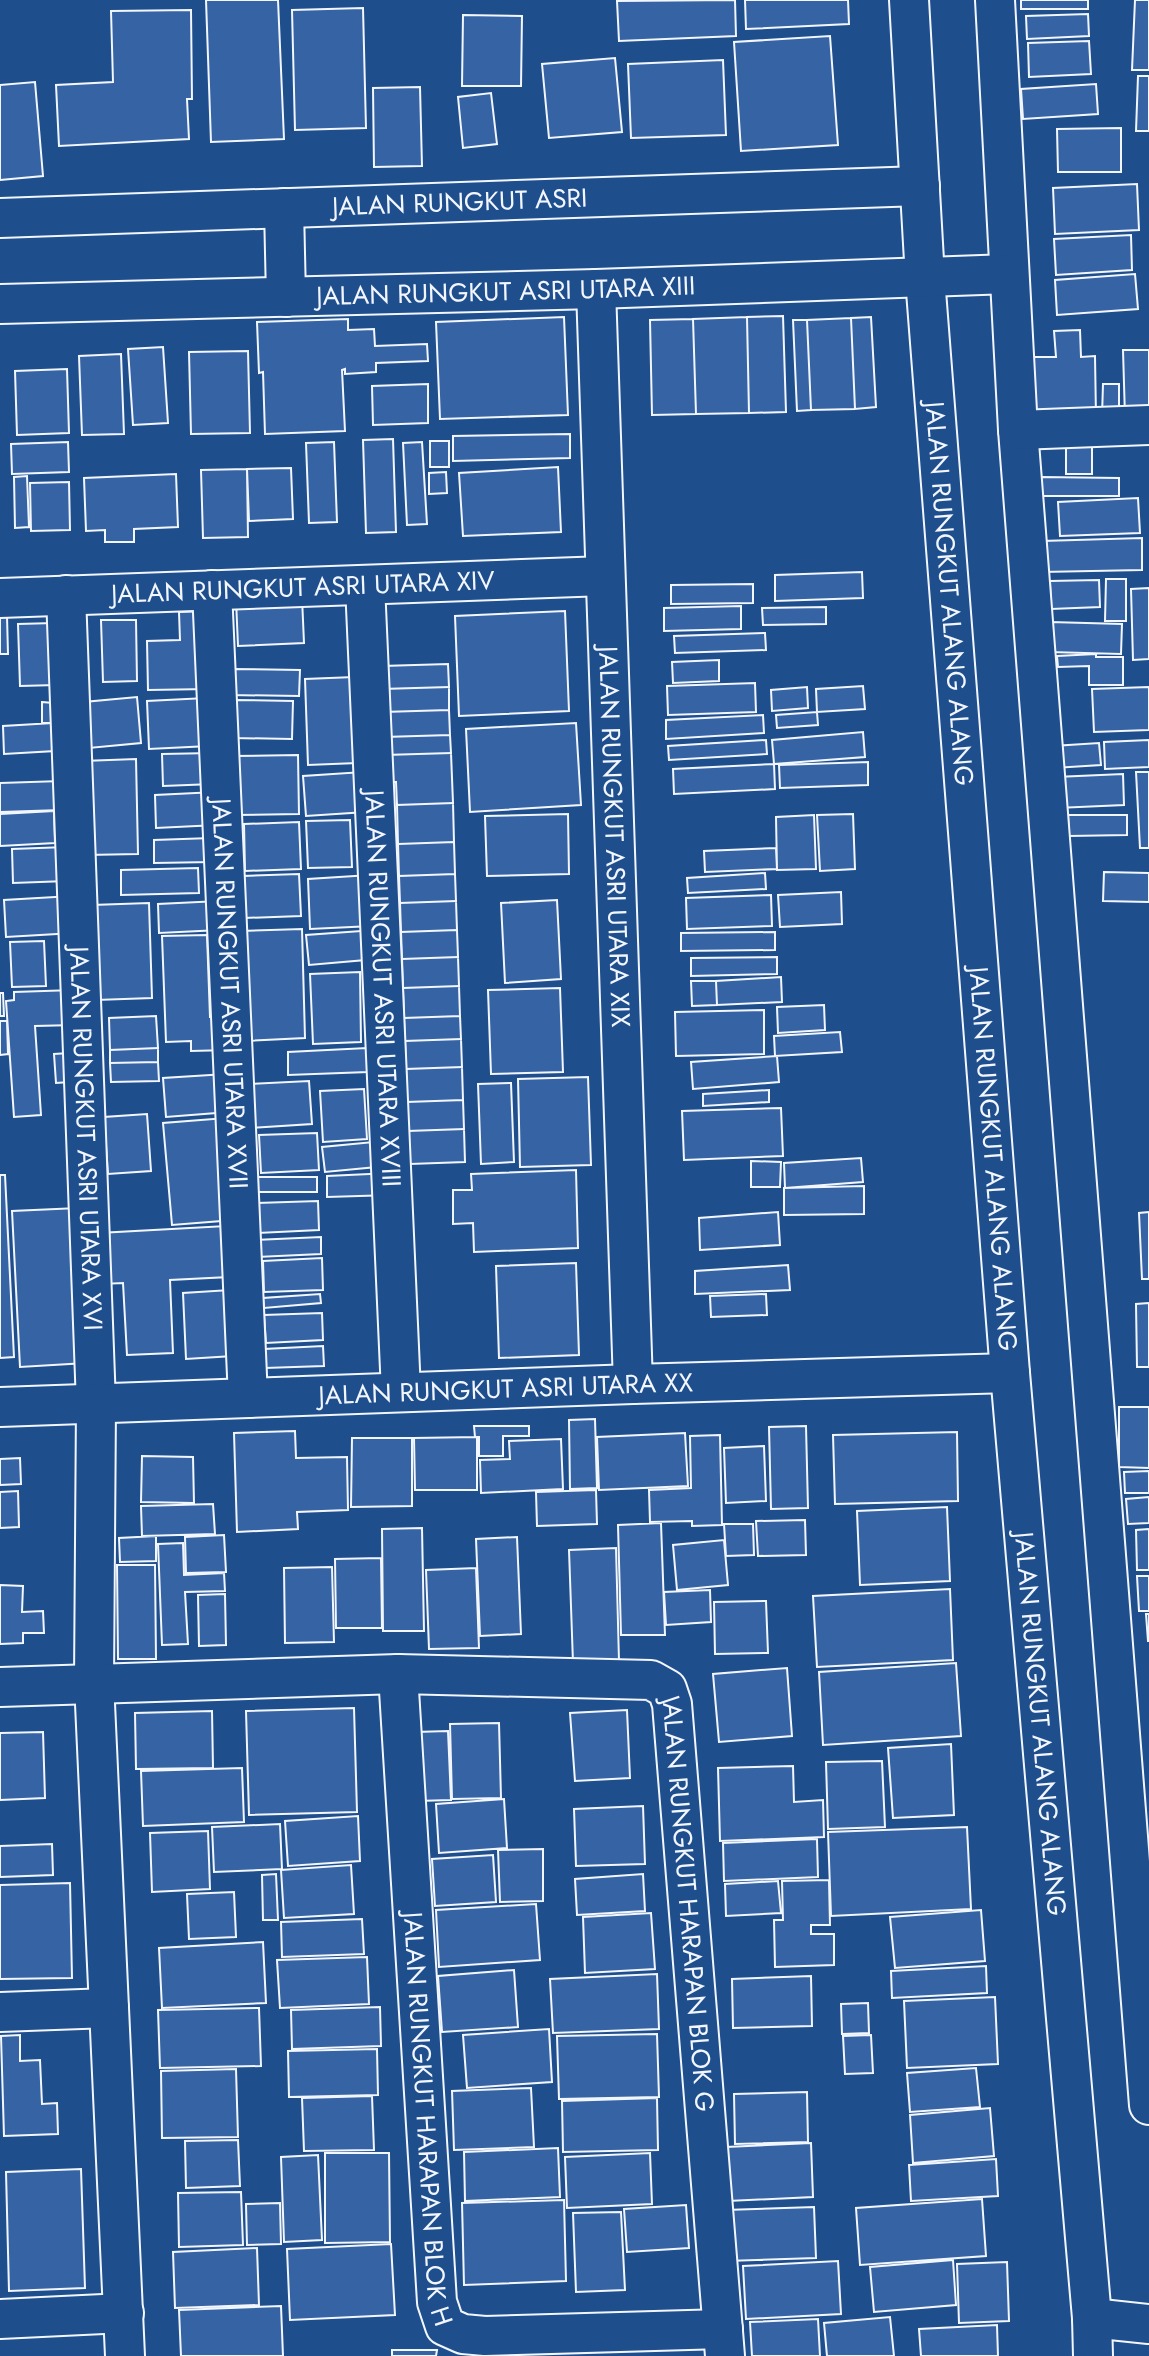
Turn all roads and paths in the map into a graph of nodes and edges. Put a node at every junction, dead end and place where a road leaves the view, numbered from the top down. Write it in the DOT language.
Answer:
graph roads {
  1 [pos="909,0"];
  2 [pos="995,0"];
  3 [pos="920,186"];
  4 [pos="284,208"];
  5 [pos="0,218"];
  6 [pos="1009,274"];
  7 [pos="925,278"];
  8 [pos="596,289"];
  9 [pos="286,297"];
  10 [pos="0,304"];
  11 [pos="1149,425"];
  12 [pos="1018,430"];
  13 [pos="606,576"];
  14 [pos="365,585"];
  15 [pos="212,590"];
  16 [pos="66,595"];
  17 [pos="0,598"];
  18 [pos="1010,1373"];
  19 [pos="633,1384"];
  20 [pos="401,1392"];
  21 [pos="248,1398"];
  22 [pos="96,1404"];
  23 [pos="0,1407"];
  24 [pos="398,1674"];
  25 [pos="94,1682"];
  26 [pos="0,1686"];
  27 [pos="109,2008"];
  28 [pos="0,2012"];
  29 [pos="1149,2105"];
  30 [pos="124,2314"];
  31 [pos="1092,2318"];
  32 [pos="0,2319"];
  33 [pos="1149,2324"];
  34 [pos="724,2342"];
  35 [pos="125,2356"];
  36 [pos="1093,2356"];
  1 -- 3 [label="street, JALAN RUNGKUT ALANG ALANG"];
  2 -- 6 [label="street"];
  3 -- 4 [label="street, JALAN RUNGKUT ASRI"];
  3 -- 7 [label="street, JALAN RUNGKUT ALANG ALANG"];
  4 -- 5 [label="street, JALAN RUNGKUT ASRI"];
  4 -- 9 [label="street"];
  6 -- 7 [label="street, JALAN RUNGKUT ASRI UTARA XIII"];
  6 -- 12 [label="street"];
  7 -- 8 [label="street, JALAN RUNGKUT ASRI UTARA XIII"];
  7 -- 18 [label="street, JALAN RUNGKUT ALANG ALANG"];
  8 -- 9 [label="street, JALAN RUNGKUT ASRI UTARA XIII"];
  8 -- 13 [label="street, JALAN RUNGKUT ASRI UTARA XIX"];
  9 -- 10 [label="street, JALAN RUNGKUT ASRI UTARA XIII"];
  11 -- 12 [label="street"];
  12 -- 29 [label="street"];
  13 -- 14 [label="street, JALAN RUNGKUT ASRI UTARA XIV"];
  13 -- 19 [label="street, JALAN RUNGKUT ASRI UTARA XIX"];
  14 -- 15 [label="street, JALAN RUNGKUT ASRI UTARA XIV"];
  14 -- 20 [label="street, JALAN RUNGKUT ASRI UTARA XVIII"];
  15 -- 16 [label="street, JALAN RUNGKUT ASRI UTARA XIV"];
  15 -- 21 [label="street, JALAN RUNGKUT ASRI UTARA XVII"];
  16 -- 17 [label="street, JALAN RUNGKUT ASRI UTARA XIV"];
  16 -- 22 [label="street, JALAN RUNGKUT ASRI UTARA XVI"];
  18 -- 19 [label="street, JALAN RUNGKUT ASRI UTARA XX"];
  18 -- 31 [label="street, JALAN RUNGKUT ALANG ALANG"];
  19 -- 20 [label="street, JALAN RUNGKUT ASRI UTARA XX"];
  20 -- 21 [label="street, JALAN RUNGKUT ASRI UTARA XX"];
  21 -- 22 [label="street, JALAN RUNGKUT ASRI UTARA XX"];
  22 -- 23 [label="street, JALAN RUNGKUT ASRI UTARA XX"];
  22 -- 25 [label="street, JALAN RUNGKUT ASRI UTARA XVI"];
  24 -- 25 [label="street, JALAN RUNGKUT HARAPAN BLOK G"];
  24 -- 34 [label="street, JALAN RUNGKUT HARAPAN BLOK G"];
  24 -- 34 [label="street, JALAN RUNGKUT HARAPAN BLOK H"];
  25 -- 26 [label="street, JALAN RUNGKUT HARAPAN BLOK G"];
  25 -- 27 [label="street"];
  27 -- 28 [label="street"];
  27 -- 30 [label="street"];
  30 -- 32 [label="street"];
  30 -- 35 [label="street"];
  31 -- 33 [label="street"];
  31 -- 36 [label="street, JALAN RUNGKUT ALANG ALANG"];
}
